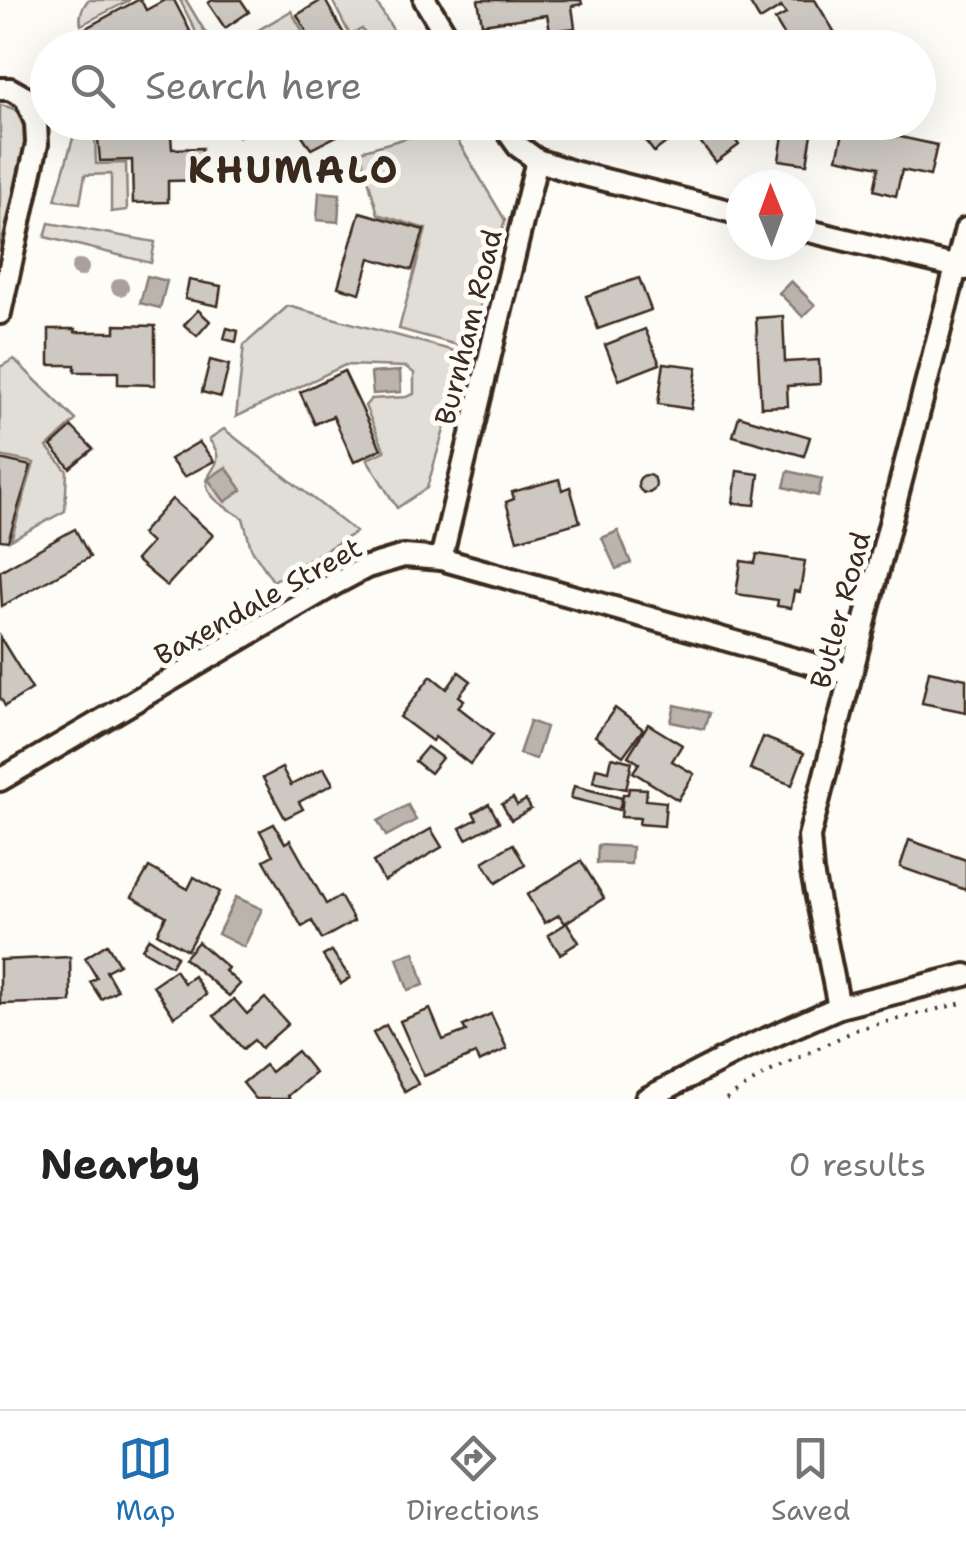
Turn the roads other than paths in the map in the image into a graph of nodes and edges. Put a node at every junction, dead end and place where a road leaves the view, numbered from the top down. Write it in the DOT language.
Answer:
graph roads {
  1 [pos="425,0"];
  2 [pos="443,30"];
  3 [pos="0,89"];
  4 [pos="30,108"];
  5 [pos="37,140"];
  6 [pos="514,140"];
  7 [pos="537,160"];
  8 [pos="726,210"];
  9 [pos="966,229"];
  10 [pos="816,232"];
  11 [pos="962,268"];
  12 [pos="0,313"];
  13 [pos="441,559"];
  14 [pos="851,676"];
  15 [pos="0,780"];
  16 [pos="966,975"];
  17 [pos="839,1008"];
  18 [pos="646,1099"];
  1 -- 2 [label="street"];
  3 -- 4 [label="street"];
  5 -- 12 [label="street"];
  6 -- 7 [label="street"];
  7 -- 8 [label="street"];
  7 -- 13 [label="street, Burnham Road"];
  9 -- 11 [label="street, Butler Road"];
  10 -- 11 [label="street"];
  11 -- 14 [label="street, Butler Road"];
  13 -- 14 [label="street, Baxendale Street"];
  13 -- 15 [label="street, Baxendale Street"];
  14 -- 17 [label="street, Butler Road"];
  16 -- 17 [label="street"];
  17 -- 18 [label="street"];
}
